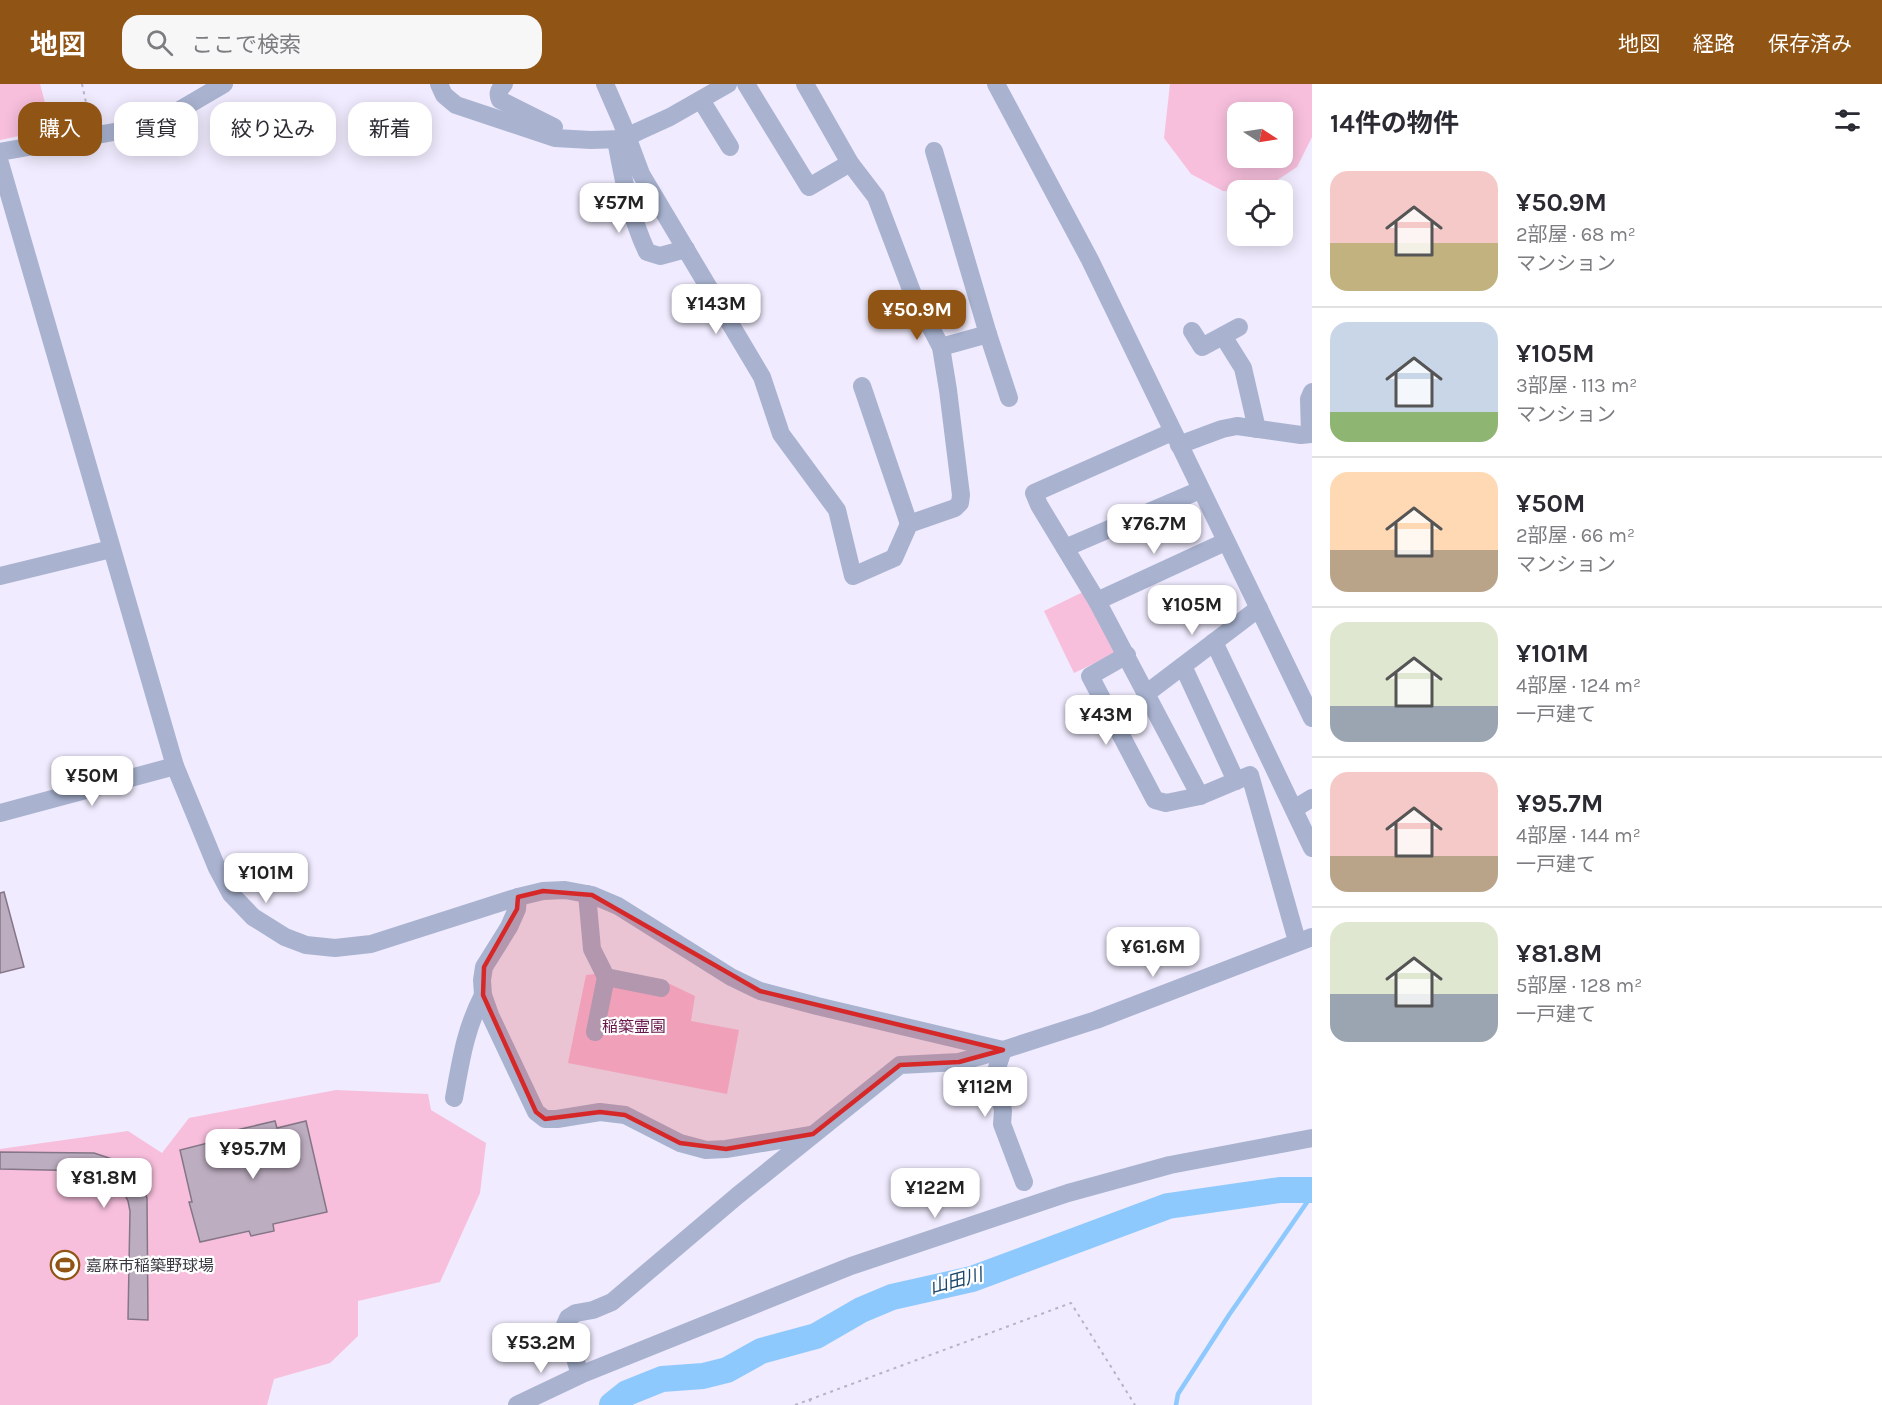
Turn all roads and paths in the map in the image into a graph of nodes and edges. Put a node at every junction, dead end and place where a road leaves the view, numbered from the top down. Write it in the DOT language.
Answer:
graph roads {
  1 [pos="82,84"];
  2 [pos="224,84"];
  3 [pos="439,84"];
  4 [pos="504,84"];
  5 [pos="604,84"];
  6 [pos="728,84"];
  7 [pos="746,84"];
  8 [pos="805,84"];
  9 [pos="996,84"];
  10 [pos="701,100"];
  11 [pos="86,102"];
  12 [pos="102,134"];
  13 [pos="625,137"];
  14 [pos="583,140"];
  15 [pos="730,147"];
  16 [pos="18,149"];
  17 [pos="934,151"];
  18 [pos="0,152"];
  19 [pos="0,163"];
  20 [pos="850,163"];
  21 [pos="686,249"];
  22 [pos="1192,331"];
  23 [pos="988,334"];
  24 [pos="940,347"];
  25 [pos="862,386"];
  26 [pos="1312,392"];
  27 [pos="1009,398"];
  28 [pos="1257,429"];
  29 [pos="1311,434"];
  30 [pos="1176,439"];
  31 [pos="1200,490"];
  32 [pos="909,524"];
  33 [pos="1225,542"];
  34 [pos="1065,548"];
  35 [pos="111,549"];
  36 [pos="0,576"];
  37 [pos="1097,601"];
  38 [pos="1259,608"];
  39 [pos="1214,642"];
  40 [pos="1127,655"];
  41 [pos="1183,666"];
  42 [pos="1147,693"];
  43 [pos="1312,718"];
  44 [pos="1272,764"];
  45 [pos="175,766"];
  46 [pos="1243,778"];
  47 [pos="1200,796"];
  48 [pos="1312,798"];
  49 [pos="1294,809"];
  50 [pos="0,813"];
  51 [pos="1312,848"];
  52 [pos="587,894"];
  53 [pos="518,897"];
  54 [pos="1305,939"];
  55 [pos="606,977"];
  56 [pos="661,988"];
  57 [pos="483,995"];
  58 [pos="595,1032"];
  59 [pos="1004,1050"];
  60 [pos="454,1098"];
  61 [pos="813,1134"];
  62 [pos="1312,1138"];
  63 [pos="1024,1182"];
  64 [pos="580,1375"];
  65 [pos="809,1399"];
  66 [pos="517,1405"];
  67 [pos="795,1405"];
  68 [pos="813,1405"];
  69 [pos="1135,1405"];
  1 -- 11 [label="path"];
  2 -- 12 [label="street"];
  3 -- 14 [label="street"];
  4 -- 14 [label="street"];
  5 -- 21 [label="street"];
  6 -- 10 [label="street"];
  7 -- 20 [label="street"];
  8 -- 20 [label="street"];
  9 -- 30 [label="street"];
  10 -- 13 [label="street"];
  10 -- 15 [label="street"];
  13 -- 14 [label="street"];
  13 -- 21 [label="street"];
  16 -- 18 [label="street"];
  17 -- 23 [label="street"];
  19 -- 35 [label="street"];
  20 -- 24 [label="street"];
  21 -- 32 [label="street"];
  22 -- 28 [label="street"];
  23 -- 24 [label="street"];
  23 -- 27 [label="street"];
  24 -- 32 [label="street"];
  25 -- 32 [label="street"];
  26 -- 29 [label="street"];
  28 -- 29 [label="street"];
  28 -- 30 [label="street"];
  30 -- 31 [label="street"];
  30 -- 34 [label="street"];
  31 -- 33 [label="street"];
  31 -- 34 [label="street"];
  33 -- 37 [label="street"];
  33 -- 38 [label="street"];
  34 -- 37 [label="street"];
  35 -- 36 [label="street"];
  35 -- 45 [label="street"];
  37 -- 40 [label="street"];
  38 -- 39 [label="street"];
  38 -- 43 [label="street"];
  39 -- 41 [label="street"];
  39 -- 44 [label="street"];
  40 -- 42 [label="street"];
  40 -- 47 [label="street"];
  41 -- 42 [label="street"];
  41 -- 46 [label="street"];
  42 -- 47 [label="street"];
  44 -- 46 [label="street"];
  44 -- 49 [label="street"];
  45 -- 50 [label="street"];
  45 -- 53 [label="street"];
  46 -- 47 [label="street"];
  46 -- 54 [label="street"];
  48 -- 49 [label="street"];
  49 -- 51 [label="street"];
  52 -- 53 [label="street"];
  52 -- 55 [label="street"];
  52 -- 59 [label="street"];
  53 -- 57 [label="street"];
  54 -- 59 [label="street"];
  55 -- 56 [label="street"];
  55 -- 58 [label="street"];
  57 -- 60 [label="street"];
  57 -- 61 [label="street"];
  59 -- 61 [label="street"];
  59 -- 63 [label="street"];
  61 -- 64 [label="street"];
  62 -- 64 [label="street"];
  64 -- 66 [label="street"];
  65 -- 67 [label="path"];
  65 -- 68 [label="path"];
  65 -- 69 [label="path"];
}
